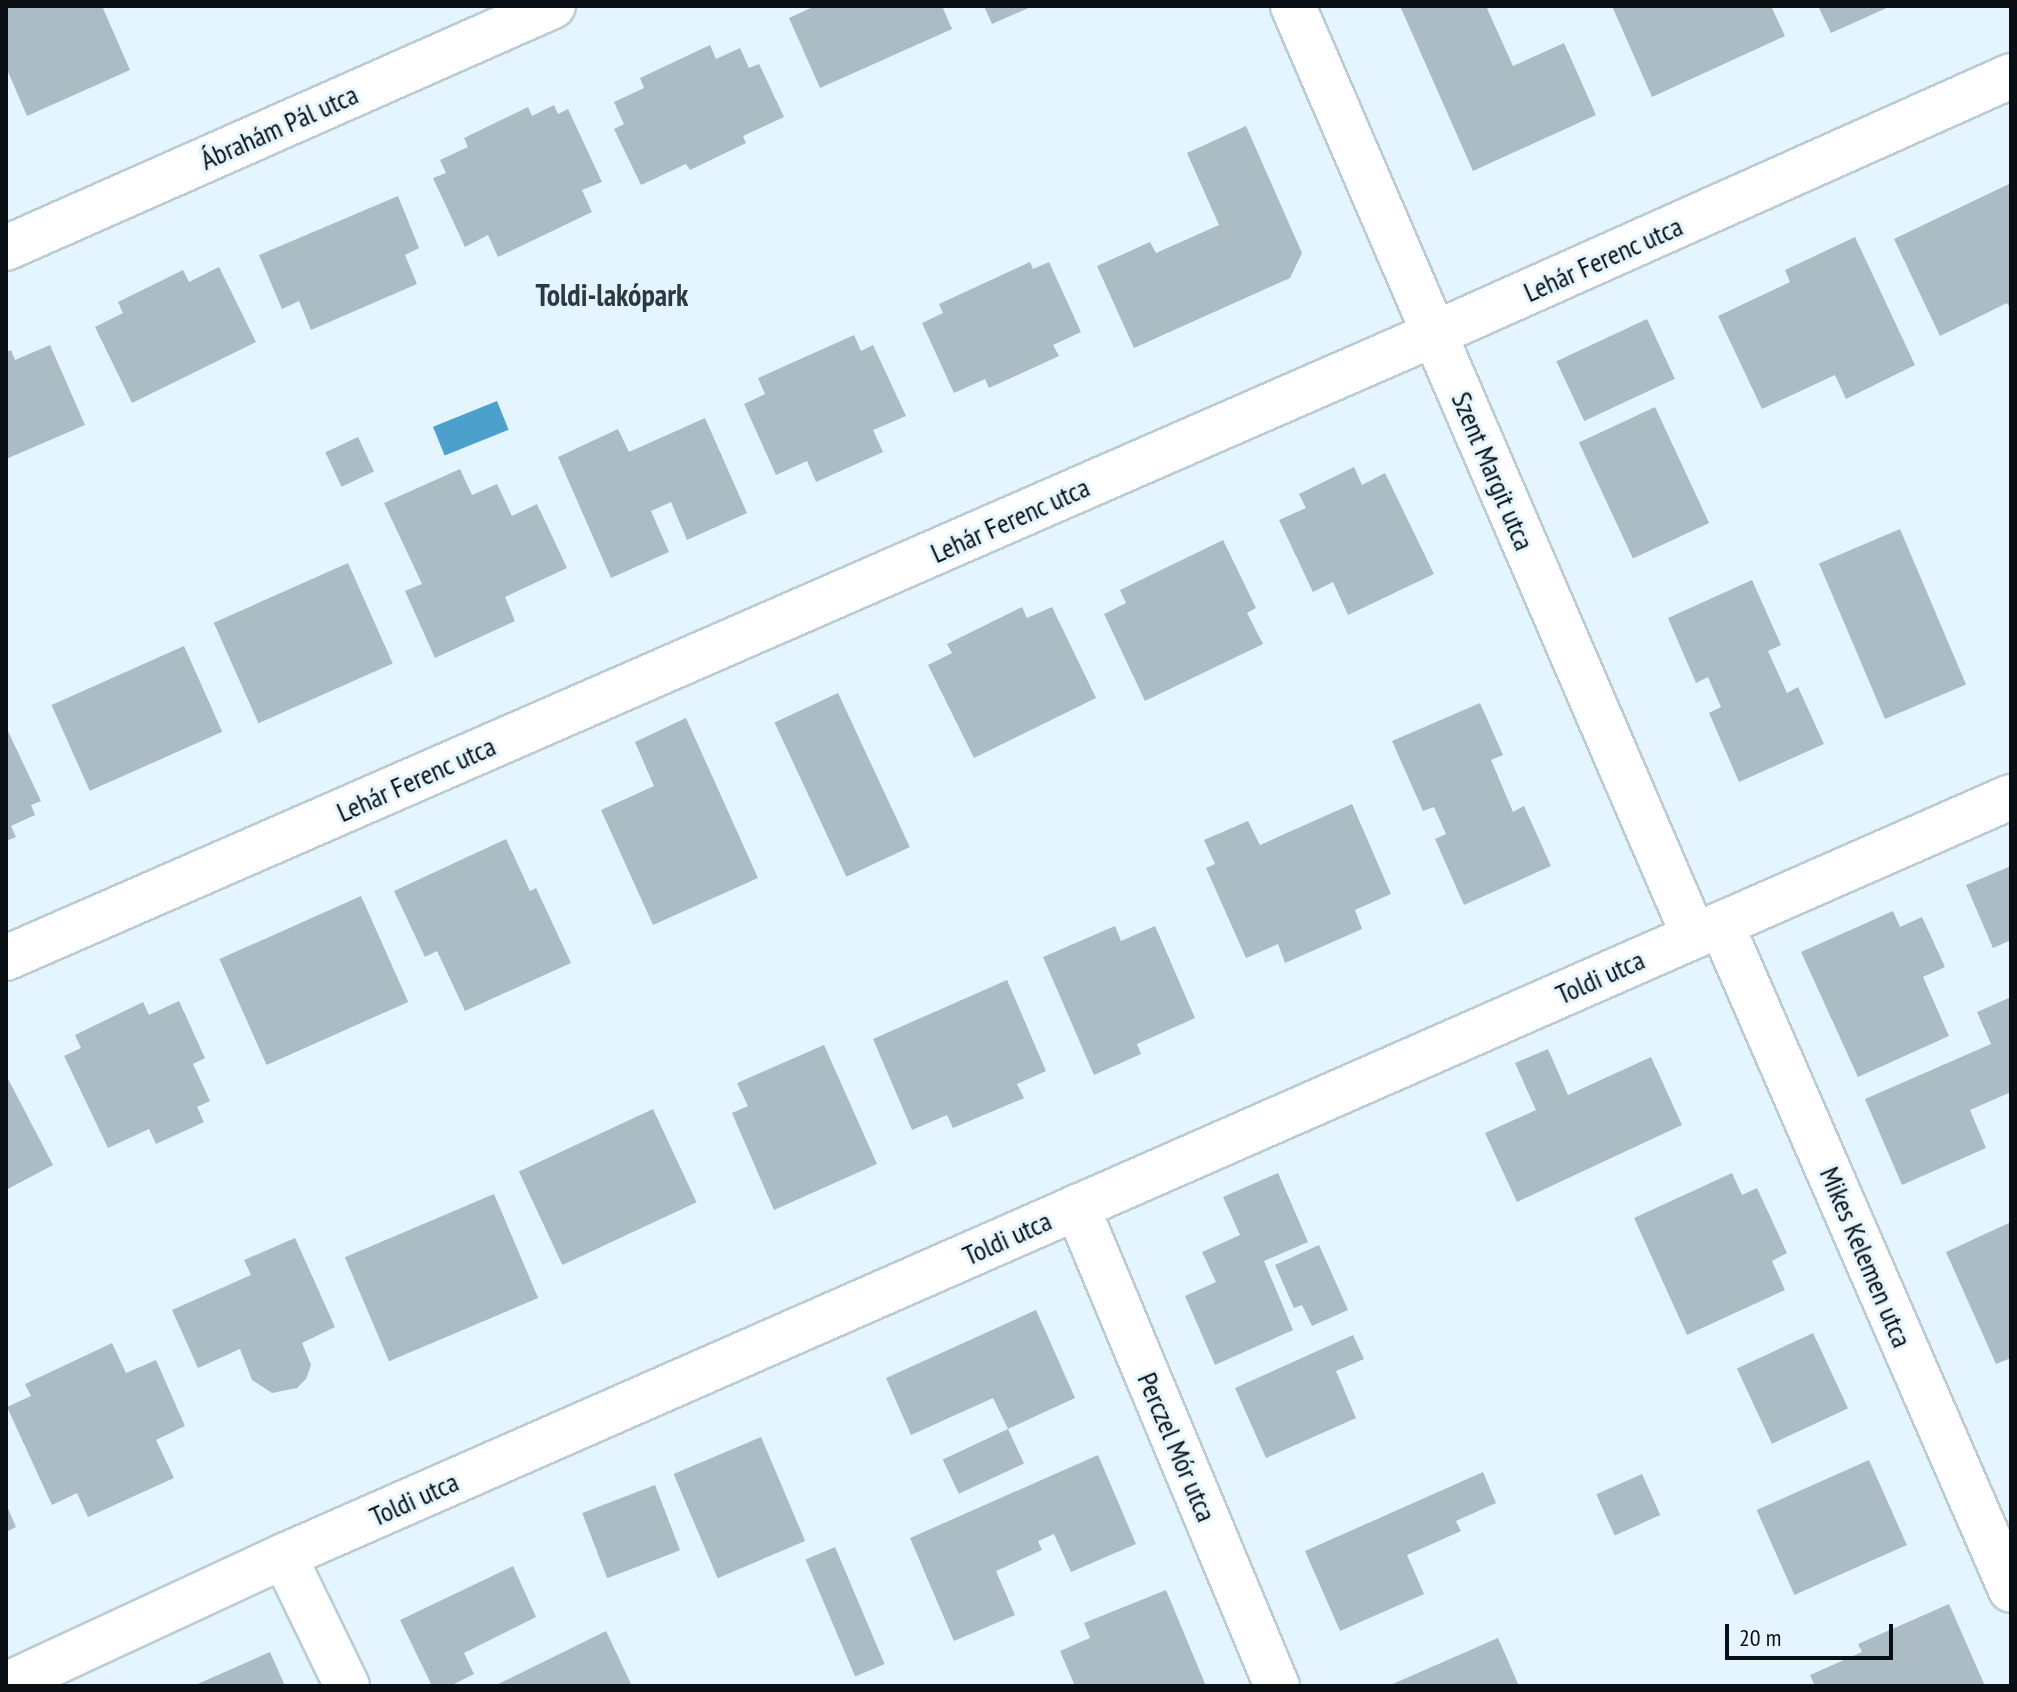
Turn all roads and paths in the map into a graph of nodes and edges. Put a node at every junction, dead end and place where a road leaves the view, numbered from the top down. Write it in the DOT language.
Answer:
graph roads {
  1 [pos="553,6"];
  2 [pos="1293,6"];
  3 [pos="2011,76"];
  4 [pos="6,248"];
  5 [pos="1434,334"];
  6 [pos="2011,797"];
  7 [pos="1708,930"];
  8 [pos="6,958"];
  9 [pos="1077,1207"];
  10 [pos="284,1556"];
  11 [pos="2011,1590"];
  12 [pos="6,1685"];
  13 [pos="347,1686"];
  14 [pos="1277,1686"];
  1 -- 4 [label="street, Ábrahám Pál utca"];
  2 -- 5 [label="street, Szent Margit utca"];
  3 -- 5 [label="street, Lehár Ferenc utca"];
  5 -- 7 [label="street, Szent Margit utca"];
  5 -- 8 [label="street, Lehár Ferenc utca"];
  6 -- 7 [label="street, Toldi utca"];
  7 -- 9 [label="street, Toldi utca"];
  7 -- 11 [label="street, Mikes Kelemen utca"];
  9 -- 10 [label="street, Toldi utca"];
  9 -- 14 [label="street, Perczel Mór utca"];
  10 -- 12 [label="street, Toldi utca"];
  10 -- 13 [label="street"];
}
